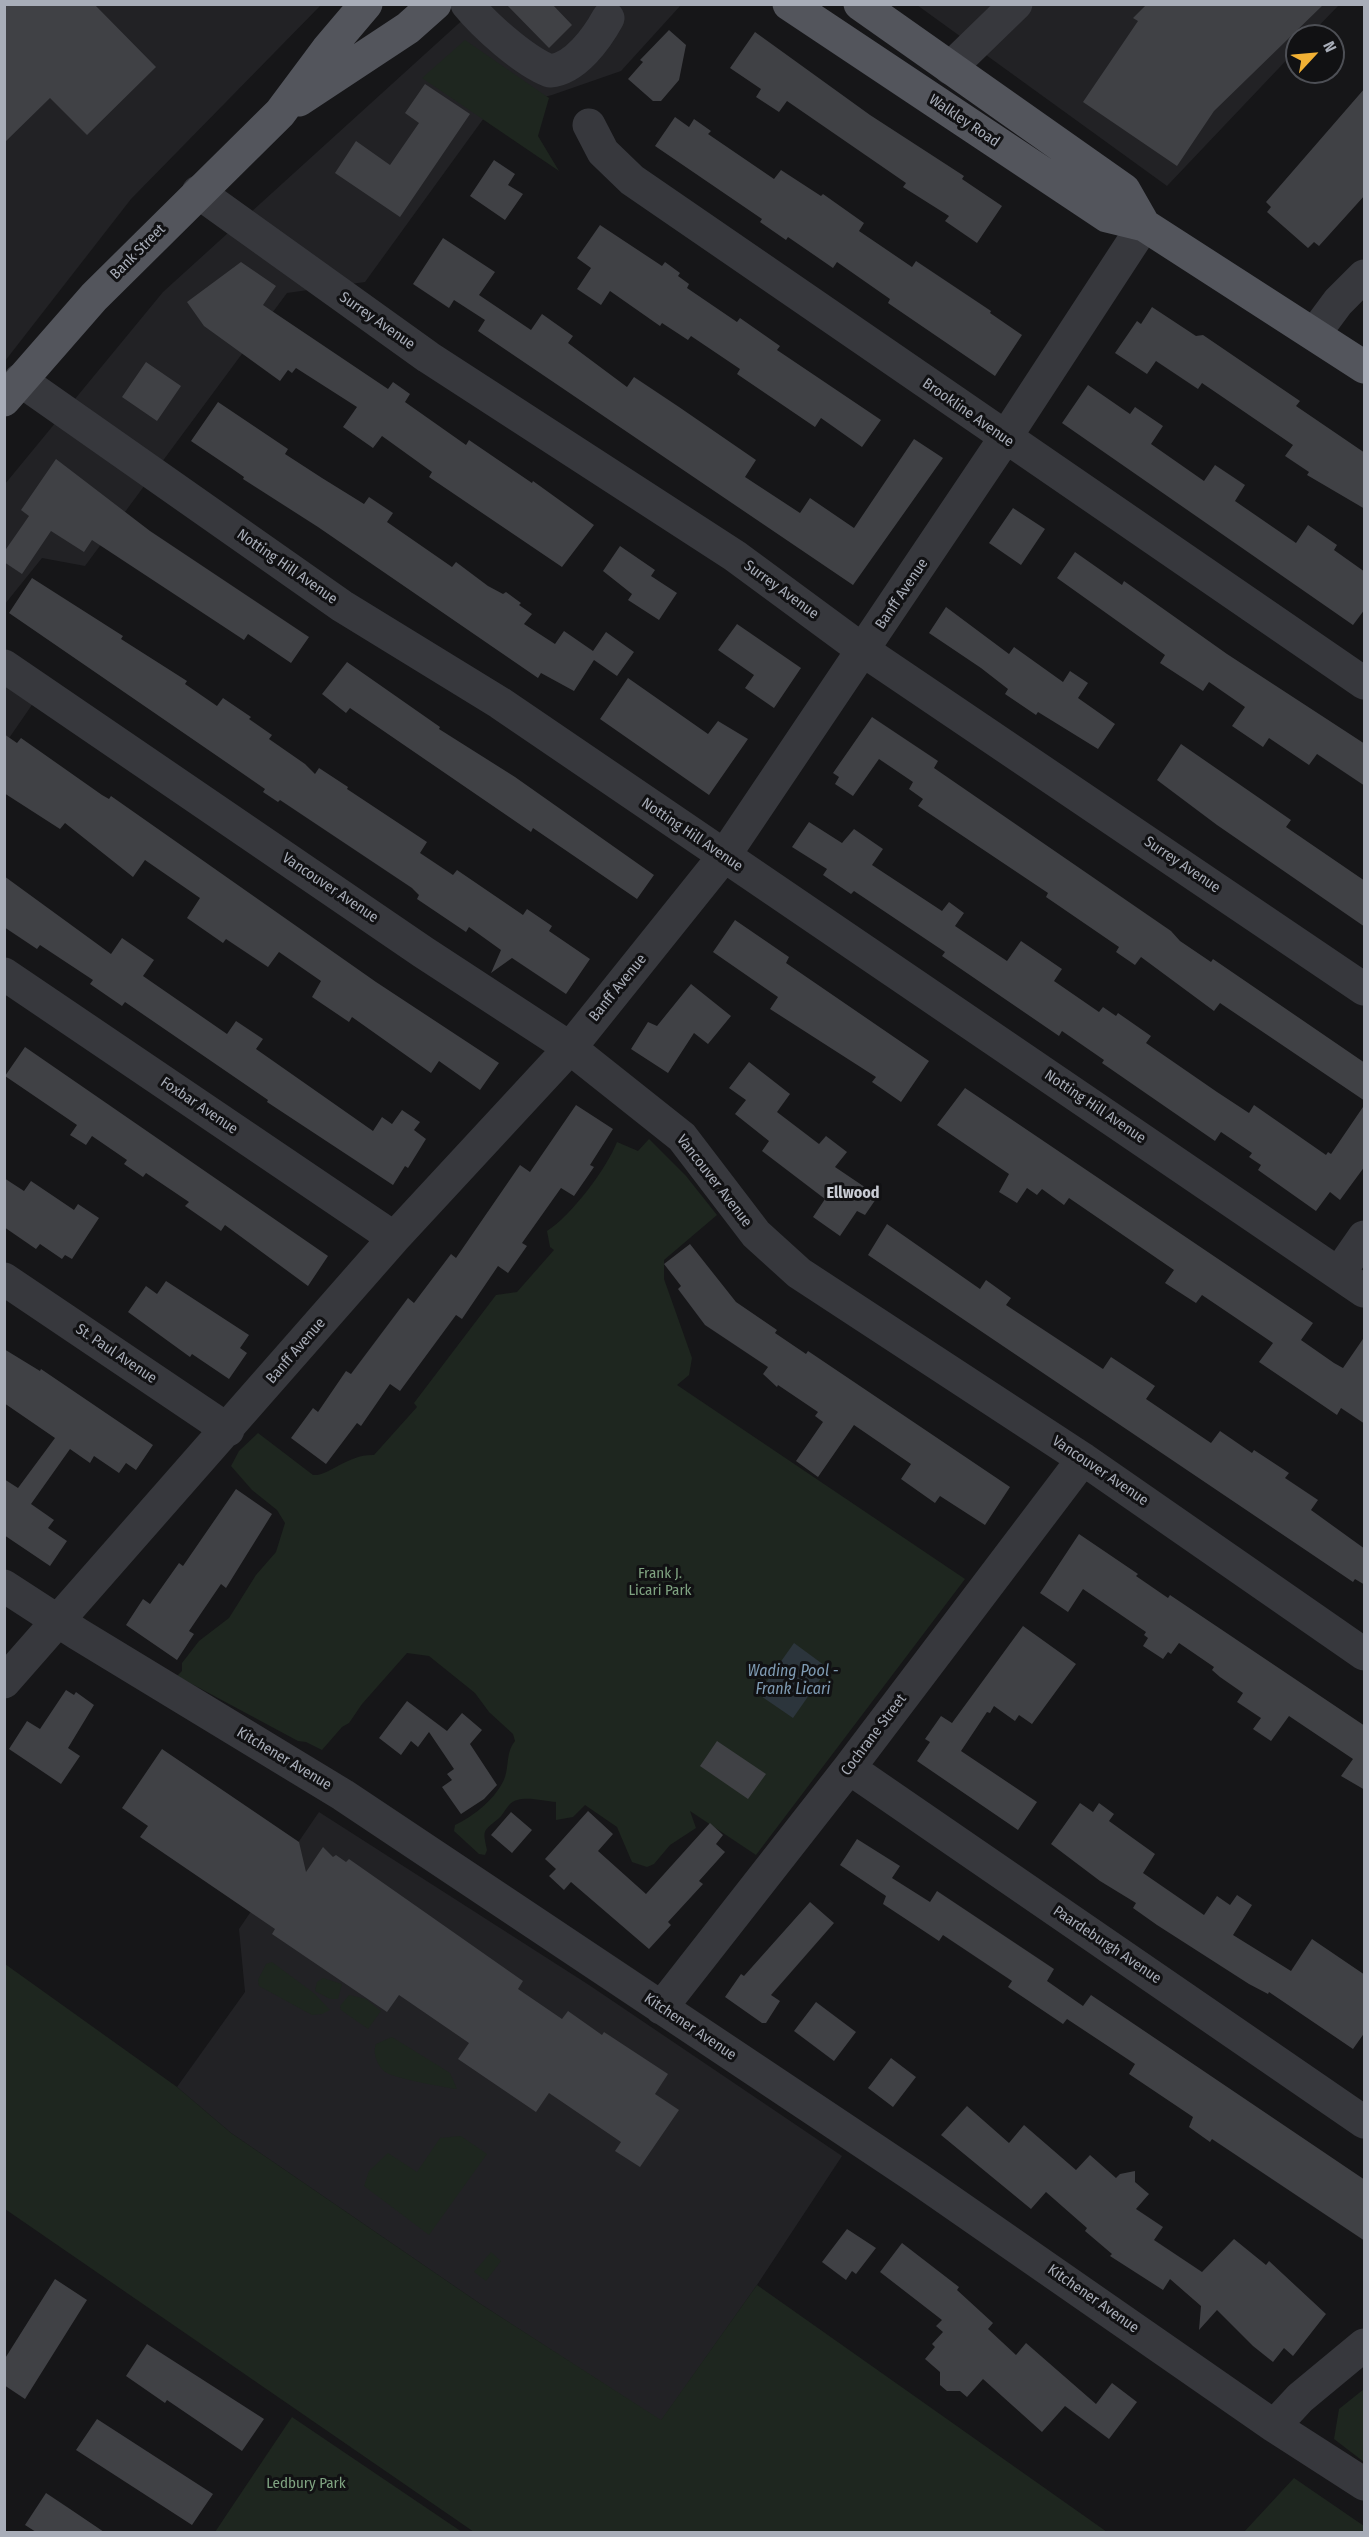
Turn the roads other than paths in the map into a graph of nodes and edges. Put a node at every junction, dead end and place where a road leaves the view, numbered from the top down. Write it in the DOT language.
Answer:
graph roads {
  1 [pos="366,4"];
  2 [pos="435,4"];
  3 [pos="466,4"];
  4 [pos="789,4"];
  5 [pos="860,4"];
  6 [pos="1016,4"];
  7 [pos="605,9"];
  8 [pos="950,68"];
  9 [pos="280,113"];
  10 [pos="589,125"];
  11 [pos="198,192"];
  12 [pos="1144,225"];
  13 [pos="1365,276"];
  14 [pos="1315,333"];
  15 [pos="1365,367"];
  16 [pos="12,390"];
  17 [pos="1005,438"];
  18 [pos="864,651"];
  19 [pos="4,666"];
  20 [pos="1365,683"];
  21 [pos="724,856"];
  22 [pos="4,974"];
  23 [pos="1365,989"];
  24 [pos="570,1048"];
  25 [pos="1365,1237"];
  26 [pos="394,1238"];
  27 [pos="4,1279"];
  28 [pos="1352,1282"];
  29 [pos="228,1430"];
  30 [pos="1083,1459"];
  31 [pos="4,1586"];
  32 [pos="58,1621"];
  33 [pos="1365,1654"];
  34 [pos="4,1683"];
  35 [pos="849,1768"];
  36 [pos="661,2008"];
  37 [pos="1365,2122"];
  38 [pos="1365,2345"];
  39 [pos="1274,2426"];
  40 [pos="1365,2484"];
  1 -- 9 [label="main road, Bank Street"];
  2 -- 9 [label="main road, Bank Street"];
  3 -- 7 [label="street"];
  4 -- 12 [label="main road, Walkley Road"];
  5 -- 8 [label="main road, Walkley Road"];
  6 -- 8 [label="street"];
  8 -- 12 [label="main road, Walkley Road"];
  9 -- 11 [label="main road, Bank Street"];
  10 -- 17 [label="street, Brookline Avenue"];
  11 -- 16 [label="main road, Bank Street"];
  11 -- 18 [label="street, Surrey Avenue"];
  12 -- 14 [label="main road, Walkley Road"];
  12 -- 17 [label="street, Banff Avenue"];
  13 -- 14 [label="street"];
  14 -- 15 [label="main road, Walkley Road"];
  16 -- 21 [label="street, Notting Hill Avenue"];
  17 -- 18 [label="street, Banff Avenue"];
  17 -- 20 [label="street, Brookline Avenue"];
  18 -- 21 [label="street, Banff Avenue"];
  18 -- 23 [label="street, Surrey Avenue"];
  19 -- 24 [label="street, Vancouver Avenue"];
  21 -- 24 [label="street, Banff Avenue"];
  21 -- 28 [label="street, Notting Hill Avenue"];
  22 -- 26 [label="street, Foxbar Avenue"];
  24 -- 26 [label="street, Banff Avenue"];
  24 -- 30 [label="street, Vancouver Avenue"];
  25 -- 28 [label="street"];
  26 -- 29 [label="street, Banff Avenue"];
  27 -- 29 [label="street, St. Paul Avenue"];
  29 -- 32 [label="street, Banff Avenue"];
  30 -- 33 [label="street, Vancouver Avenue"];
  30 -- 35 [label="street, Cochrane Street"];
  31 -- 32 [label="street, Kitchener Avenue"];
  32 -- 34 [label="street, Banff Avenue"];
  32 -- 36 [label="street, Kitchener Avenue"];
  35 -- 36 [label="street, Cochrane Street"];
  35 -- 37 [label="street, Paardeburgh Avenue"];
  36 -- 39 [label="street, Kitchener Avenue"];
  38 -- 39 [label="street"];
  39 -- 40 [label="street, Kitchener Avenue"];
}
